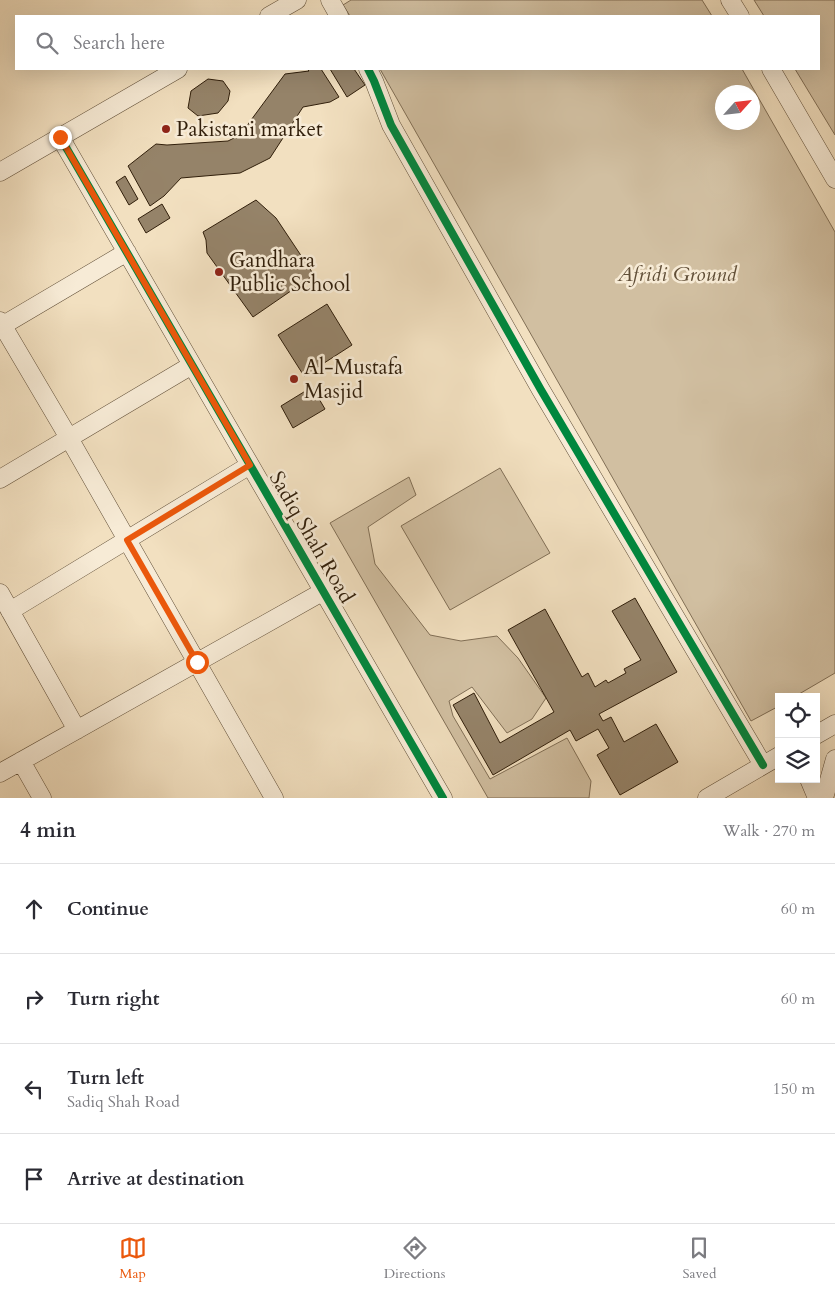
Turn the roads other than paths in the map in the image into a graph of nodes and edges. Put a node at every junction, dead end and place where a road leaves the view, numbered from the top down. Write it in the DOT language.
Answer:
graph roads {
  1 [pos="297,0"];
  2 [pos="330,0"];
  3 [pos="730,0"];
  4 [pos="271,15"];
  5 [pos="338,15"];
  6 [pos="739,15"];
  7 [pos="176,70"];
  8 [pos="369,70"];
  9 [pos="772,70"];
  10 [pos="60,137"];
  11 [pos="0,172"];
  12 [pos="835,179"];
  13 [pos="127,252"];
  14 [pos="1,324"];
  15 [pos="192,364"];
  16 [pos="69,438"];
  17 [pos="250,465"];
  18 [pos="0,479"];
  19 [pos="127,540"];
  20 [pos="324,591"];
  21 [pos="0,593"];
  22 [pos="10,611"];
  23 [pos="197,662"];
  24 [pos="835,724"];
  25 [pos="77,730"];
  26 [pos="820,732"];
  27 [pos="775,758"];
  28 [pos="835,759"];
  29 [pos="21,761"];
  30 [pos="763,765"];
  31 [pos="0,773"];
  32 [pos="811,783"];
  33 [pos="42,798"];
  34 [pos="274,798"];
  35 [pos="443,798"];
  36 [pos="707,798"];
  37 [pos="817,798"];
  38 [pos="824,798"];
  1 -- 4 [label="street"];
  2 -- 5 [label="street"];
  3 -- 6 [label="street"];
  7 -- 10 [label="street"];
  8 -- 30 [label="street"];
  9 -- 12 [label="street"];
  10 -- 11 [label="street"];
  10 -- 13 [label="street, Sadiq Shah Road"];
  13 -- 14 [label="street"];
  13 -- 15 [label="street, Sadiq Shah Road"];
  14 -- 16 [label="street"];
  15 -- 16 [label="street"];
  15 -- 17 [label="street, Sadiq Shah Road"];
  16 -- 18 [label="street"];
  16 -- 19 [label="street"];
  17 -- 19 [label="street"];
  17 -- 20 [label="street, Sadiq Shah Road"];
  19 -- 22 [label="street"];
  19 -- 23 [label="street"];
  20 -- 23 [label="street"];
  20 -- 35 [label="street, Sadiq Shah Road"];
  21 -- 22 [label="street"];
  22 -- 25 [label="street"];
  23 -- 25 [label="street"];
  23 -- 34 [label="street"];
  24 -- 26 [label="street"];
  25 -- 29 [label="street"];
  27 -- 30 [label="street"];
  28 -- 38 [label="street"];
  29 -- 31 [label="street"];
  29 -- 33 [label="street"];
  30 -- 36 [label="street"];
  32 -- 37 [label="street"];
}
